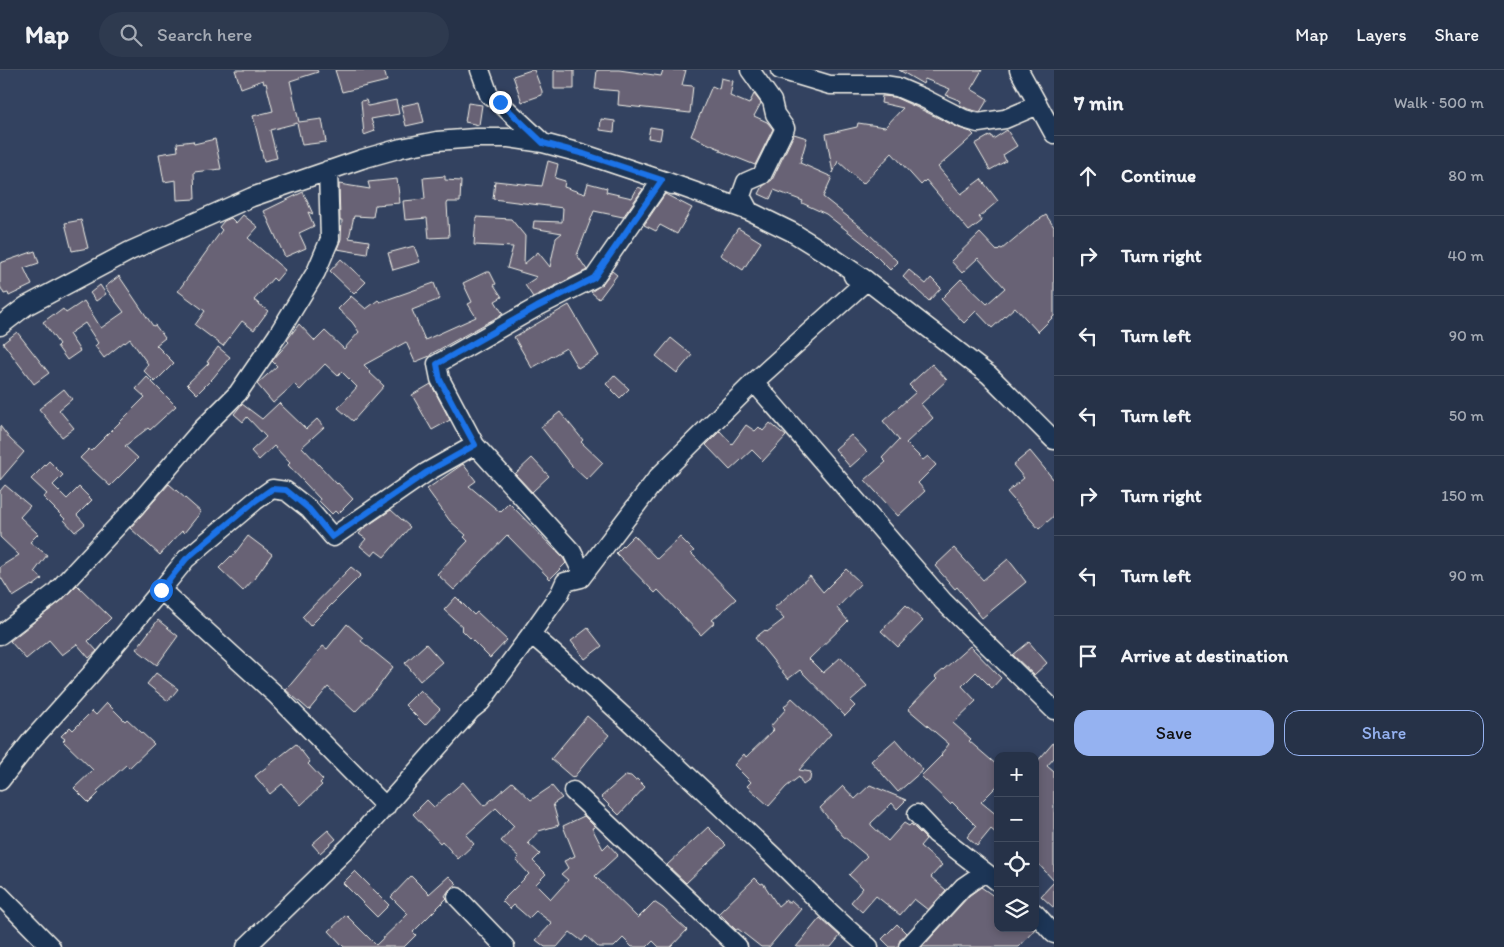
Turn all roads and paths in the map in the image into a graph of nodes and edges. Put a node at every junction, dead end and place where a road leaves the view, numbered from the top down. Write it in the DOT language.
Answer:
graph roads {
  1 [pos="480,70"];
  2 [pos="750,70"];
  3 [pos="781,70"];
  4 [pos="1019,70"];
  5 [pos="768,94"];
  6 [pos="1038,104"];
  7 [pos="1054,134"];
  8 [pos="543,143"];
  9 [pos="328,170"];
  10 [pos="662,180"];
  11 [pos="749,211"];
  12 [pos="0,326"];
  13 [pos="754,382"];
  14 [pos="1054,440"];
  15 [pos="475,445"];
  16 [pos="581,578"];
  17 [pos="161,590"];
  18 [pos="531,634"];
  19 [pos="0,635"];
  20 [pos="1054,710"];
  21 [pos="0,781"];
  22 [pos="573,791"];
  23 [pos="386,807"];
  24 [pos="917,814"];
  25 [pos="991,877"];
  26 [pos="0,895"];
  27 [pos="457,897"];
  28 [pos="1039,917"];
  29 [pos="1054,934"];
  30 [pos="51,947"];
  31 [pos="246,947"];
  32 [pos="505,947"];
  33 [pos="738,947"];
  34 [pos="868,947"];
  35 [pos="908,947"];
  1 -- 8 [label="street"];
  2 -- 5 [label="street"];
  3 -- 5 [label="street"];
  3 -- 6 [label="street"];
  4 -- 6 [label="street"];
  5 -- 11 [label="street"];
  6 -- 7 [label="street"];
  8 -- 9 [label="street"];
  8 -- 10 [label="street"];
  9 -- 12 [label="street"];
  9 -- 19 [label="street"];
  10 -- 11 [label="street"];
  10 -- 13 [label="street"];
  10 -- 15 [label="street"];
  11 -- 14 [label="street"];
  13 -- 16 [label="street"];
  13 -- 20 [label="street"];
  15 -- 16 [label="street"];
  15 -- 17 [label="street"];
  16 -- 18 [label="street"];
  17 -- 21 [label="street"];
  17 -- 23 [label="street"];
  18 -- 23 [label="street"];
  18 -- 34 [label="street"];
  22 -- 33 [label="street"];
  23 -- 31 [label="street"];
  24 -- 25 [label="street"];
  25 -- 35 [label="street"];
  26 -- 30 [label="street"];
  27 -- 32 [label="street"];
  28 -- 29 [label="street"];
}
